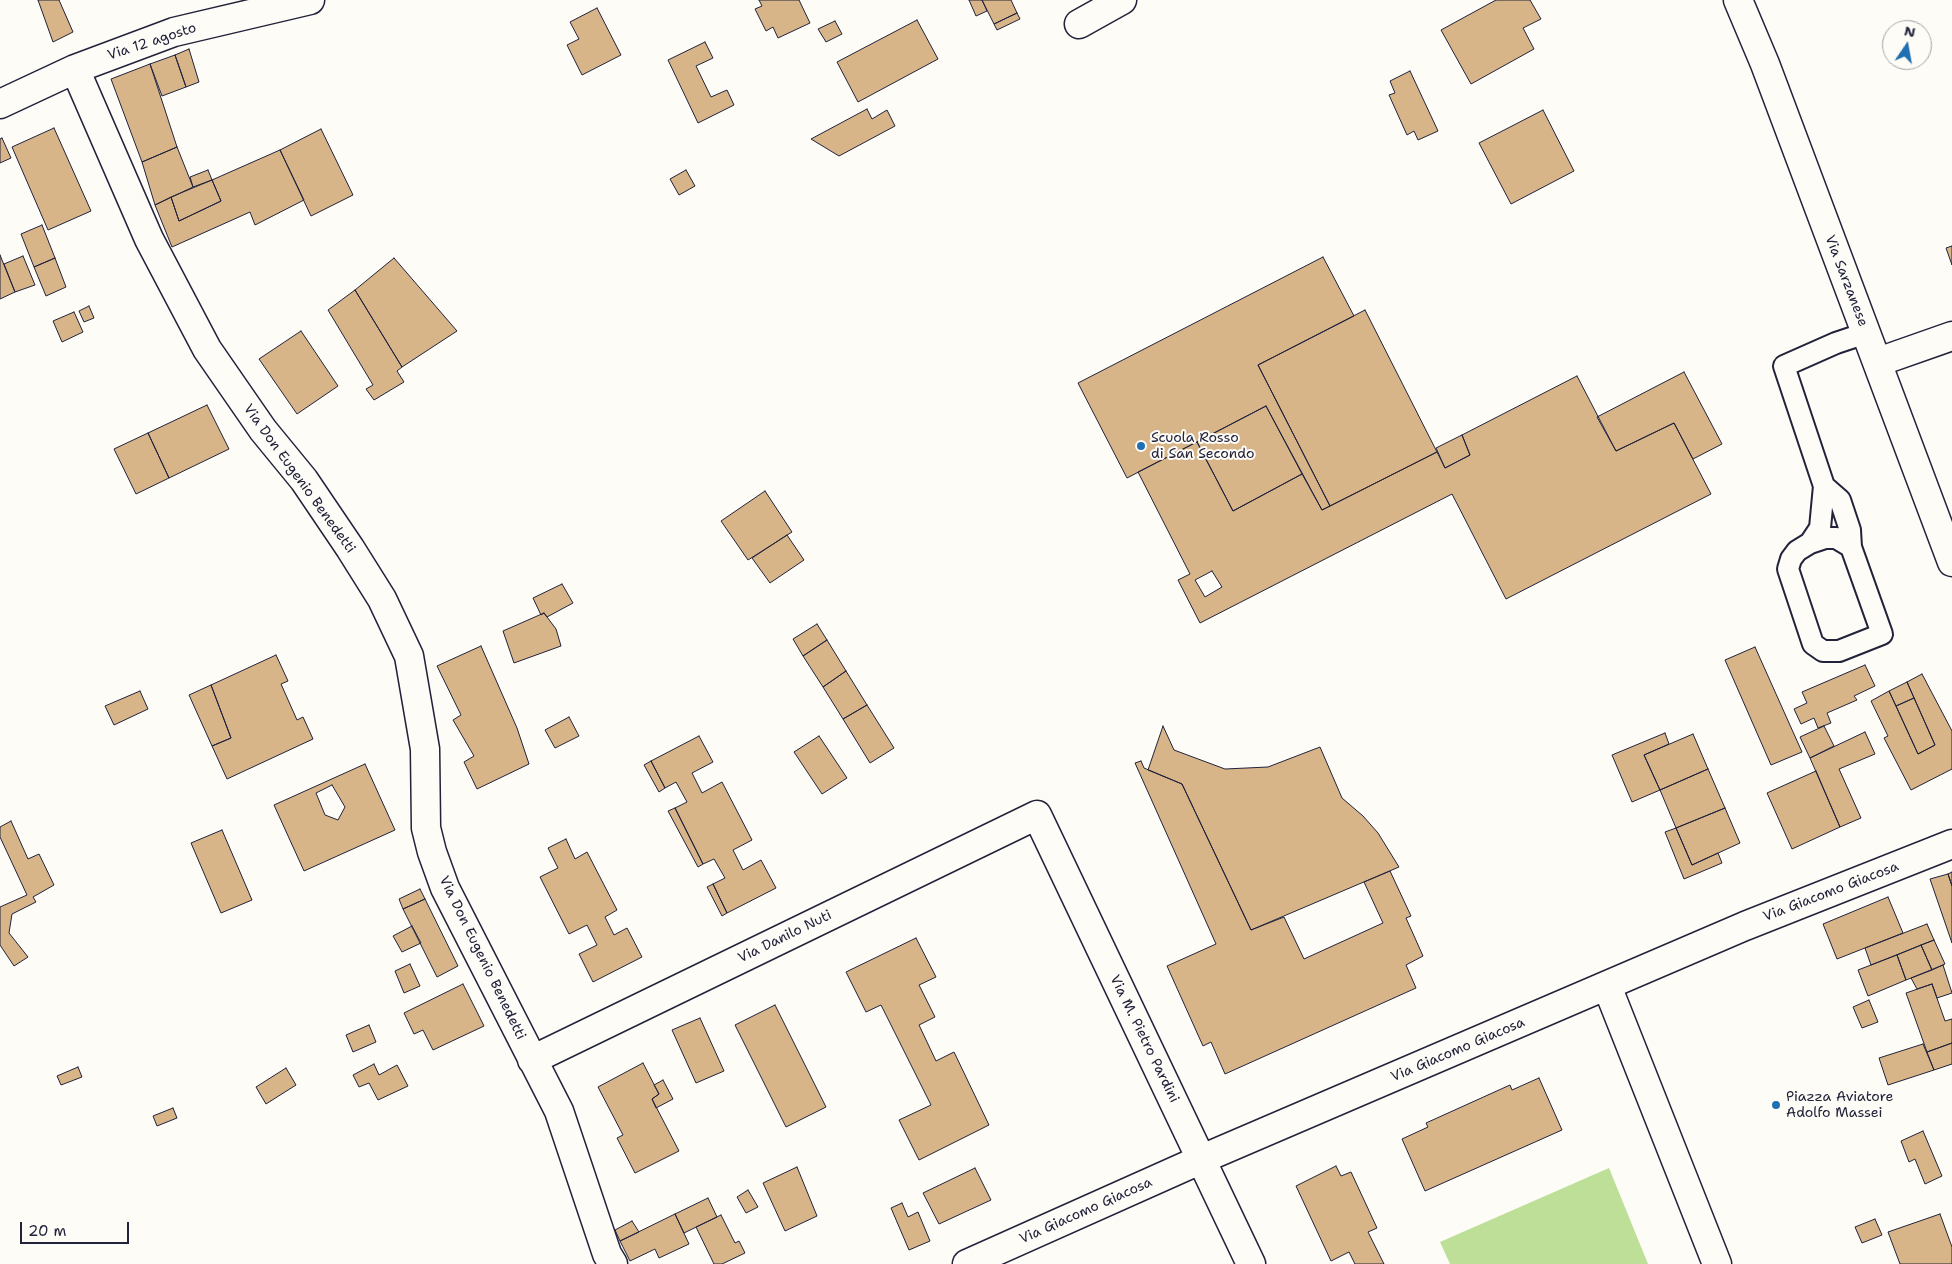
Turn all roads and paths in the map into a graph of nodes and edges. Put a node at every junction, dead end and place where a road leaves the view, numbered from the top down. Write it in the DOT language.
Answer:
graph roads {
  1 [pos="310,0"];
  2 [pos="1122,0"];
  3 [pos="1738,0"];
  4 [pos="1079,24"];
  5 [pos="75,69"];
  6 [pos="0,104"];
  7 [pos="1866,333"];
  8 [pos="1952,336"];
  9 [pos="1878,362"];
  10 [pos="1824,486"];
  11 [pos="1810,543"];
  12 [pos="1851,547"];
  13 [pos="1952,562"];
  14 [pos="1037,814"];
  15 [pos="1952,844"];
  16 [pos="1607,986"];
  17 [pos="532,1060"];
  18 [pos="1202,1159"];
  19 [pos="613,1264"];
  20 [pos="967,1264"];
  21 [pos="1251,1264"];
  22 [pos="1717,1264"];
  1 -- 5 [label="street, Via 12 agosto"];
  2 -- 4 [label="street"];
  3 -- 7 [label="street, Via Sarzanese"];
  5 -- 6 [label="street, Via 12 agosto"];
  5 -- 17 [label="street, Via Don Eugenio Benedetti"];
  7 -- 9 [label="street, Via Sarzanese"];
  7 -- 10 [label="lane"];
  8 -- 9 [label="street"];
  9 -- 13 [label="street, Via Sarzanese"];
  10 -- 11 [label="lane"];
  10 -- 12 [label="lane"];
  11 -- 12 [label="lane"];
  11 -- 12 [label="lane"];
  14 -- 17 [label="street, Via Danilo Nuti"];
  14 -- 18 [label="street, Via M. Pietro Pardini"];
  15 -- 16 [label="street, Via Giacomo Giacosa"];
  16 -- 18 [label="street, Via Giacomo Giacosa"];
  16 -- 22 [label="street"];
  17 -- 19 [label="street, Via Don Eugenio Benedetti"];
  18 -- 20 [label="street, Via Giacomo Giacosa"];
  18 -- 21 [label="street, Via M. Pietro Pardini"];
}
